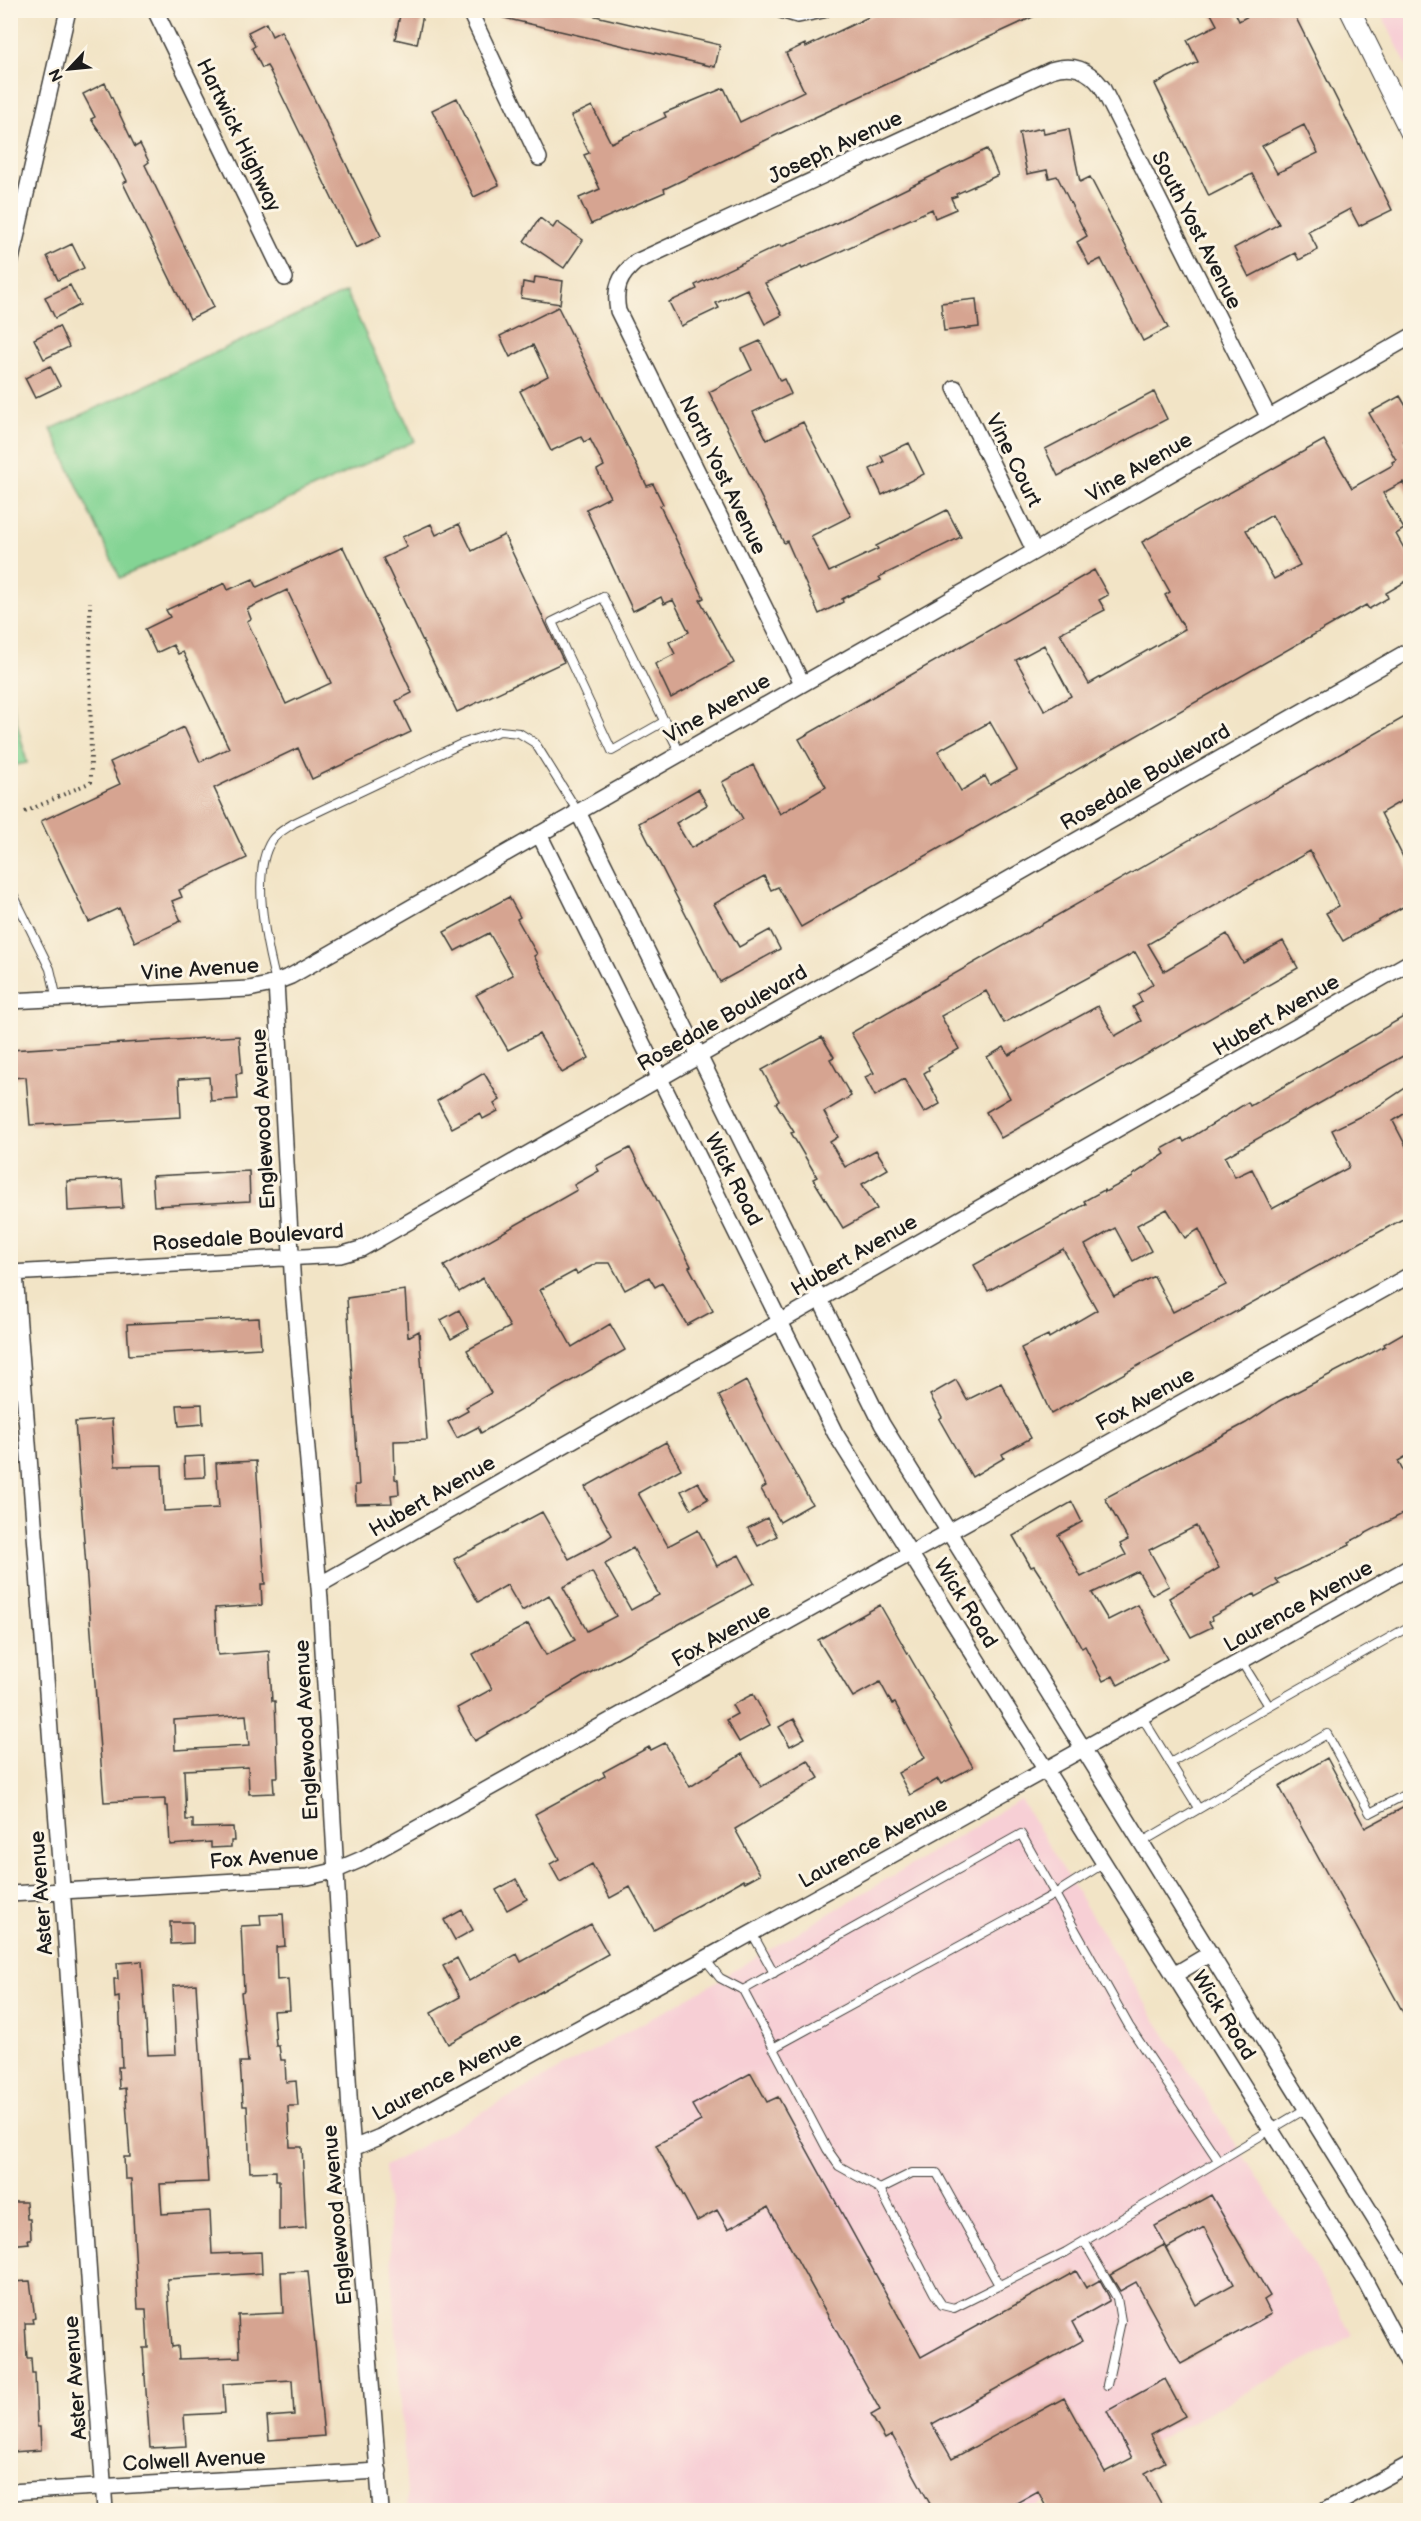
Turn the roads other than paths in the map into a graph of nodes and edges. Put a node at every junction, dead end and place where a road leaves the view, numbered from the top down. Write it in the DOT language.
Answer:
graph roads {
  1 [pos="68,10"];
  2 [pos="155,10"];
  3 [pos="469,10"];
  4 [pos="781,10"];
  5 [pos="823,10"];
  6 [pos="1350,10"];
  7 [pos="1080,68"];
  8 [pos="1410,131"];
  9 [pos="539,158"];
  10 [pos="10,264"];
  11 [pos="285,278"];
  12 [pos="618,284"];
  13 [pos="1410,337"];
  14 [pos="955,388"];
  15 [pos="1269,418"];
  16 [pos="1035,550"];
  17 [pos="1410,650"];
  18 [pos="802,683"];
  19 [pos="665,722"];
  20 [pos="680,753"];
  21 [pos="578,812"];
  22 [pos="539,834"];
  23 [pos="10,888"];
  24 [pos="1410,962"];
  25 [pos="276,982"];
  26 [pos="57,999"];
  27 [pos="10,1001"];
  28 [pos="698,1055"];
  29 [pos="660,1077"];
  30 [pos="292,1257"];
  31 [pos="13,1273"];
  32 [pos="1410,1275"];
  33 [pos="820,1299"];
  34 [pos="781,1322"];
  35 [pos="949,1532"];
  36 [pos="909,1554"];
  37 [pos="1409,1572"];
  38 [pos="319,1585"];
  39 [pos="1410,1626"];
  40 [pos="1241,1661"];
  41 [pos="1269,1706"];
  42 [pos="1142,1717"];
  43 [pos="1084,1749"];
  44 [pos="1170,1763"];
  45 [pos="1046,1770"];
  46 [pos="1410,1792"];
  47 [pos="1198,1808"];
  48 [pos="1142,1842"];
  49 [pos="1104,1863"];
  50 [pos="334,1871"];
  51 [pos="62,1891"];
  52 [pos="10,1894"];
  53 [pos="1055,1894"];
  54 [pos="752,1933"];
  55 [pos="1211,1953"];
  56 [pos="705,1959"];
  57 [pos="774,1973"];
  58 [pos="1174,1975"];
  59 [pos="743,1990"];
  60 [pos="773,2048"];
  61 [pos="1307,2108"];
  62 [pos="1270,2129"];
  63 [pos="353,2148"];
  64 [pos="1218,2160"];
  65 [pos="880,2189"];
  66 [pos="1084,2241"];
  67 [pos="1410,2276"];
  68 [pos="999,2285"];
  69 [pos="1410,2366"];
  70 [pos="1107,2385"];
  71 [pos="1410,2464"];
  72 [pos="379,2471"];
  73 [pos="104,2486"];
  74 [pos="10,2492"];
  75 [pos="105,2511"];
  76 [pos="381,2511"];
  77 [pos="1326,2511"];
  1 -- 10 [label="street"];
  2 -- 11 [label="street, Hartwick Highway"];
  3 -- 9 [label="street"];
  4 -- 5 [label="street"];
  6 -- 8 [label="street"];
  7 -- 12 [label="street, Joseph Avenue"];
  7 -- 15 [label="street, South Yost Avenue"];
  12 -- 18 [label="street, North Yost Avenue"];
  13 -- 15 [label="street, Vine Avenue"];
  14 -- 16 [label="street, Vine Court"];
  15 -- 16 [label="street, Vine Avenue"];
  16 -- 18 [label="street, Vine Avenue"];
  17 -- 28 [label="street, Rosedale Boulevard"];
  18 -- 20 [label="street, Vine Avenue"];
  19 -- 19 [label="lane"];
  19 -- 20 [label="lane"];
  20 -- 21 [label="street, Vine Avenue"];
  21 -- 22 [label="street, Vine Avenue"];
  21 -- 25 [label="lane"];
  21 -- 28 [label="street, Wick Road"];
  22 -- 25 [label="street, Vine Avenue"];
  22 -- 29 [label="street, Wick Road"];
  23 -- 26 [label="lane"];
  24 -- 33 [label="street, Hubert Avenue"];
  25 -- 26 [label="street, Vine Avenue"];
  25 -- 30 [label="street, Englewood Avenue"];
  26 -- 27 [label="street, Vine Avenue"];
  28 -- 29 [label="street, Rosedale Boulevard"];
  28 -- 33 [label="street, Wick Road"];
  29 -- 30 [label="street, Rosedale Boulevard"];
  29 -- 34 [label="street, Wick Road"];
  30 -- 31 [label="street, Rosedale Boulevard"];
  30 -- 38 [label="street, Englewood Avenue"];
  31 -- 51 [label="street, Aster Avenue"];
  32 -- 35 [label="street, Fox Avenue"];
  33 -- 34 [label="street, Hubert Avenue"];
  33 -- 35 [label="street, Wick Road"];
  34 -- 36 [label="street, Wick Road"];
  34 -- 38 [label="street, Hubert Avenue"];
  35 -- 36 [label="street, Fox Avenue"];
  35 -- 43 [label="street, Wick Road"];
  36 -- 45 [label="street, Wick Road"];
  36 -- 50 [label="street, Fox Avenue"];
  37 -- 40 [label="street, Laurence Avenue"];
  38 -- 50 [label="street, Englewood Avenue"];
  39 -- 41 [label="lane"];
  40 -- 41 [label="lane"];
  40 -- 42 [label="street, Laurence Avenue"];
  41 -- 44 [label="lane"];
  42 -- 43 [label="street, Laurence Avenue"];
  42 -- 44 [label="lane"];
  43 -- 45 [label="street, Laurence Avenue"];
  43 -- 48 [label="street, Wick Road"];
  44 -- 47 [label="lane"];
  45 -- 49 [label="street, Wick Road"];
  45 -- 54 [label="street, Laurence Avenue"];
  46 -- 47 [label="lane"];
  47 -- 48 [label="lane"];
  48 -- 55 [label="street, Wick Road"];
  49 -- 53 [label="lane"];
  49 -- 58 [label="street, Wick Road"];
  50 -- 51 [label="street, Fox Avenue"];
  50 -- 63 [label="street, Englewood Avenue"];
  51 -- 52 [label="street, Fox Avenue"];
  51 -- 73 [label="street, Aster Avenue"];
  53 -- 57 [label="lane"];
  53 -- 60 [label="lane"];
  53 -- 64 [label="lane"];
  54 -- 56 [label="street, Laurence Avenue"];
  54 -- 57 [label="lane"];
  55 -- 58 [label="street"];
  55 -- 61 [label="street, Wick Road"];
  56 -- 59 [label="lane"];
  56 -- 63 [label="street, Laurence Avenue"];
  57 -- 59 [label="lane"];
  58 -- 62 [label="street, Wick Road"];
  59 -- 60 [label="lane"];
  60 -- 65 [label="lane"];
  61 -- 62 [label="lane"];
  61 -- 67 [label="street, Wick Road"];
  62 -- 64 [label="lane"];
  62 -- 69 [label="street, Wick Road"];
  63 -- 72 [label="street, Englewood Avenue"];
  64 -- 66 [label="lane"];
  65 -- 68 [label="lane"];
  65 -- 68 [label="lane"];
  66 -- 68 [label="lane"];
  66 -- 70 [label="lane"];
  71 -- 77 [label="street"];
  72 -- 73 [label="street, Colwell Avenue"];
  72 -- 76 [label="street, Englewood Avenue"];
  73 -- 74 [label="street, Colwell Avenue"];
  73 -- 75 [label="street, Aster Avenue"];
}
